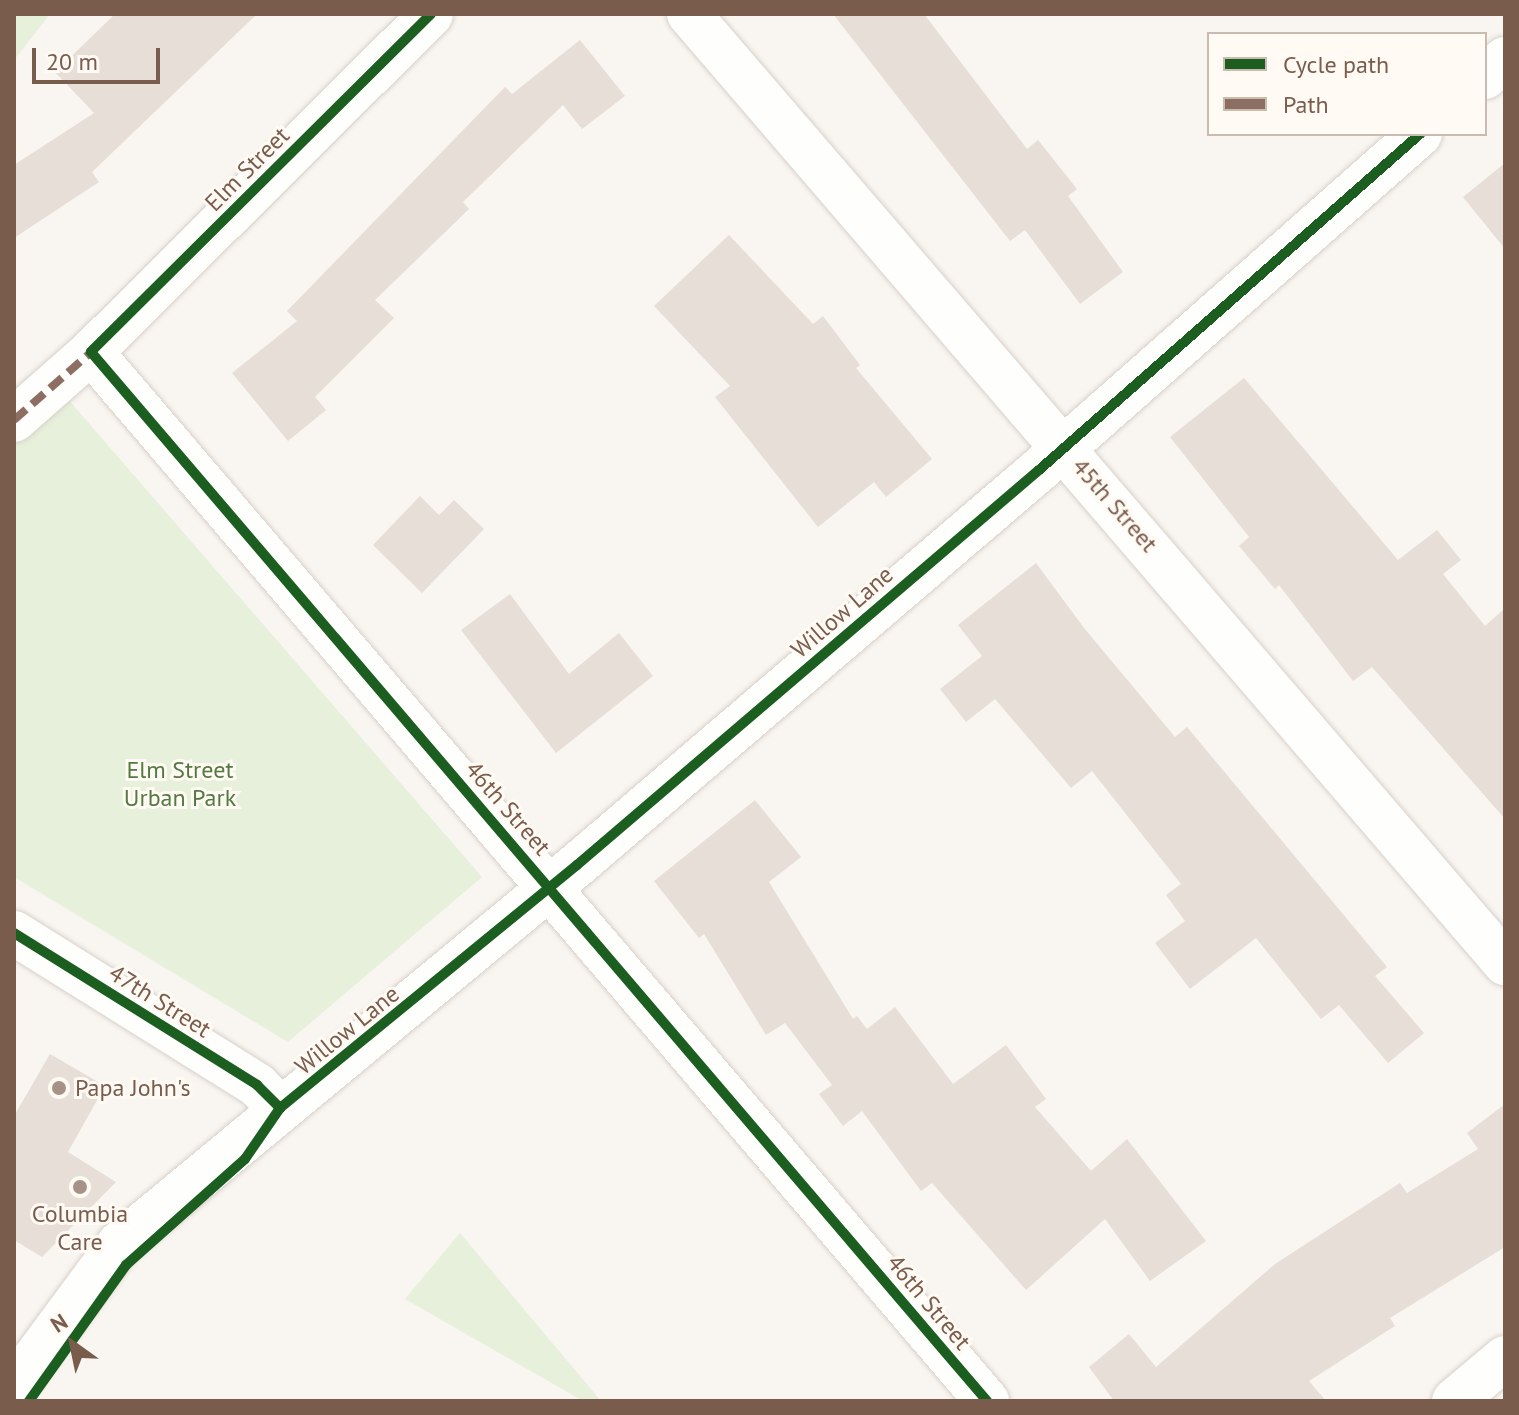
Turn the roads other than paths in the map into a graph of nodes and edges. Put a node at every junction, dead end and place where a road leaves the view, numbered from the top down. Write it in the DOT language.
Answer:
graph roads {
  1 [pos="431,14"];
  2 [pos="689,14"];
  3 [pos="1505,59"];
  4 [pos="1487,75"];
  5 [pos="1418,136"];
  6 [pos="91,352"];
  7 [pos="14,420"];
  8 [pos="1066,447"];
  9 [pos="550,888"];
  10 [pos="14,933"];
  11 [pos="1505,963"];
  12 [pos="280,1108"];
  13 [pos="1505,1358"];
  14 [pos="14,1386"];
  15 [pos="987,1401"];
  16 [pos="1454,1401"];
  1 -- 6 [label="street, Elm Street"];
  2 -- 8 [label="street, 45th Street"];
  3 -- 4 [label="street"];
  5 -- 8 [label="street, Willow Lane"];
  6 -- 7 [label="street, Elm Street"];
  6 -- 9 [label="street, 46th Street"];
  8 -- 9 [label="street, Willow Lane"];
  8 -- 11 [label="street, 45th Street"];
  9 -- 12 [label="street, Willow Lane"];
  9 -- 15 [label="street, 46th Street"];
  10 -- 12 [label="street, 47th Street"];
  12 -- 14 [label="street, Willow Lane"];
  13 -- 16 [label="street"];
}
